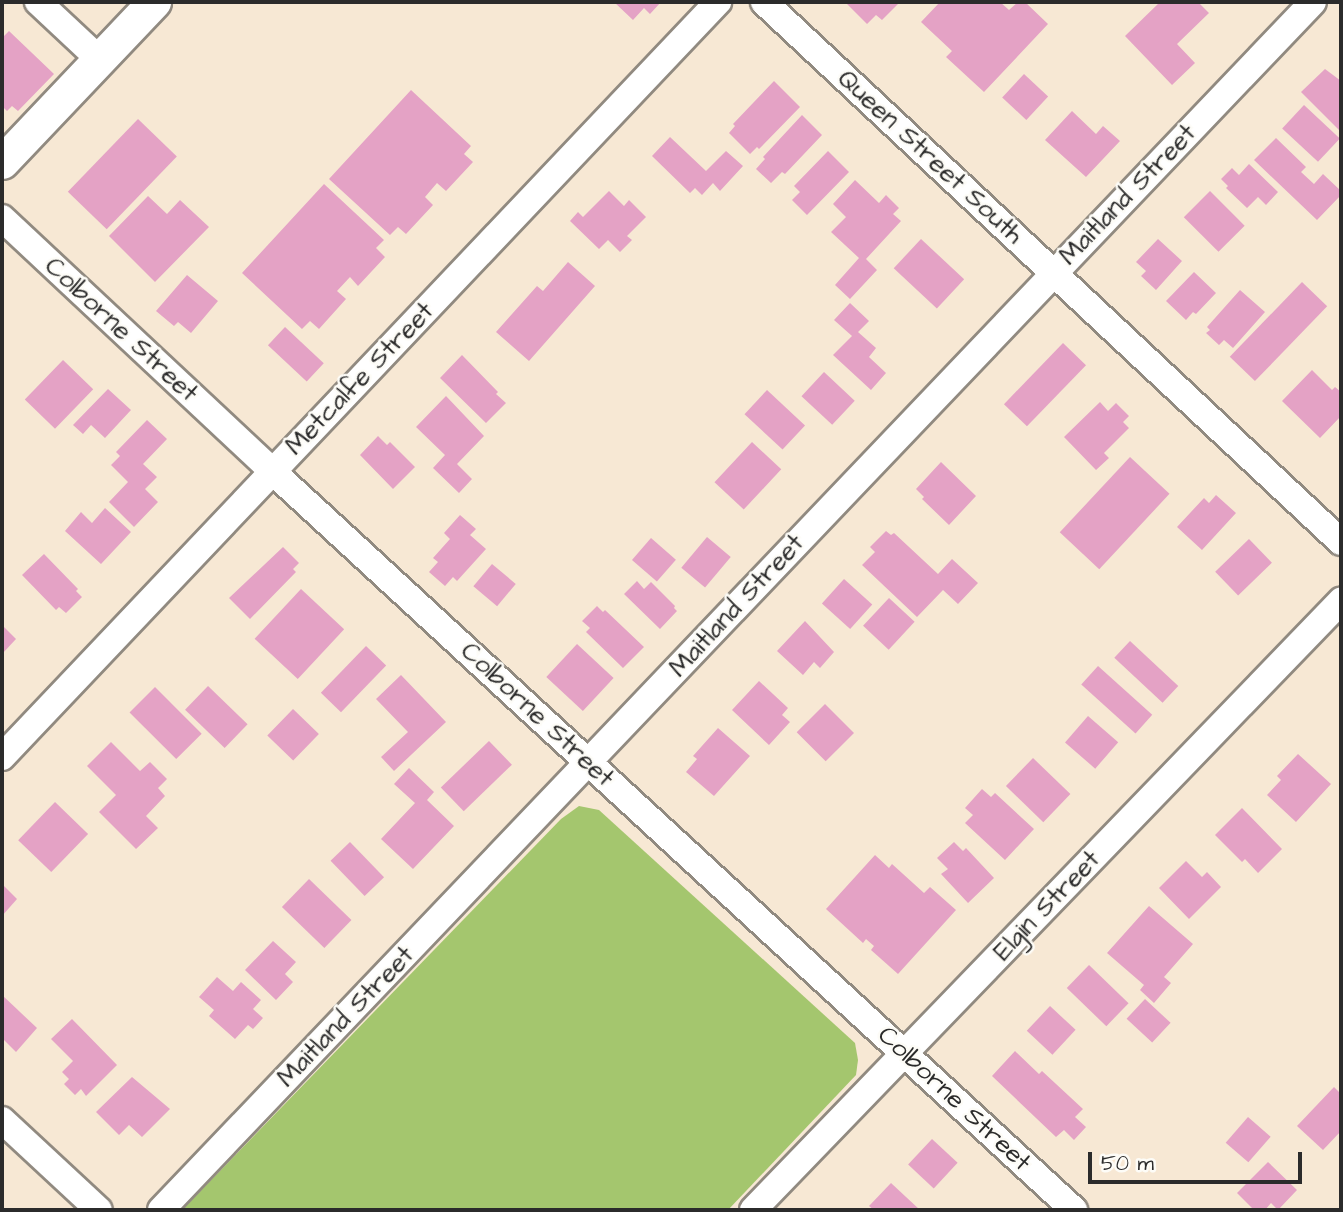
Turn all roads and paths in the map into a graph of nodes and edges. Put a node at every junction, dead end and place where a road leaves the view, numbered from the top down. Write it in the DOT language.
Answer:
graph roads {
  1 [pos="38,2"];
  2 [pos="154,2"];
  3 [pos="718,2"];
  4 [pos="764,2"];
  5 [pos="1313,2"];
  6 [pos="99,59"];
  7 [pos="2,162"];
  8 [pos="2,218"];
  9 [pos="1054,272"];
  10 [pos="272,471"];
  11 [pos="1341,542"];
  12 [pos="1341,601"];
  13 [pos="2,757"];
  14 [pos="589,762"];
  15 [pos="904,1053"];
  16 [pos="2,1120"];
  17 [pos="99,1210"];
  18 [pos="161,1210"];
  19 [pos="753,1210"];
  20 [pos="1074,1210"];
  1 -- 6 [label="street"];
  2 -- 6 [label="street"];
  3 -- 10 [label="street, Metcalfe Street"];
  4 -- 9 [label="street, Queen Street South"];
  5 -- 9 [label="street, Maitland Street"];
  6 -- 7 [label="street"];
  8 -- 10 [label="street, Colborne Street"];
  9 -- 11 [label="street, Queen Street South"];
  9 -- 14 [label="street, Maitland Street"];
  10 -- 13 [label="street, Metcalfe Street"];
  10 -- 14 [label="street, Colborne Street"];
  12 -- 15 [label="street, Elgin Street"];
  14 -- 15 [label="street, Colborne Street"];
  14 -- 18 [label="street, Maitland Street"];
  15 -- 19 [label="street, Elgin Street"];
  15 -- 20 [label="street, Colborne Street"];
  16 -- 17 [label="street"];
}
